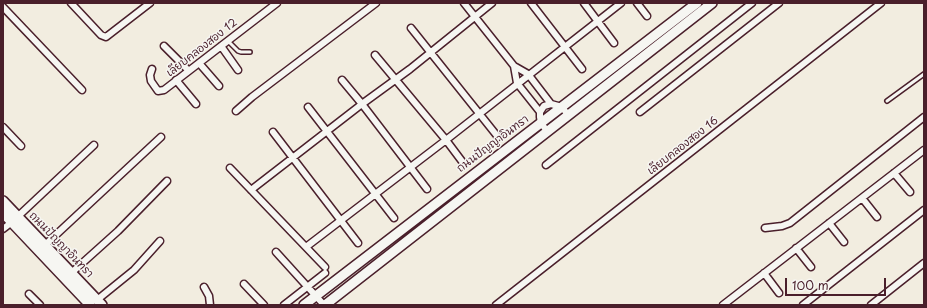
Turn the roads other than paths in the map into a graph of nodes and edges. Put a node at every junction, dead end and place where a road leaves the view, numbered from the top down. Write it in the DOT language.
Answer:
graph roads {
  1 [pos="71,3"];
  2 [pos="150,3"];
  3 [pos="277,3"];
  4 [pos="376,3"];
  5 [pos="464,3"];
  6 [pos="492,3"];
  7 [pos="531,3"];
  8 [pos="584,3"];
  9 [pos="621,3"];
  10 [pos="637,3"];
  11 [pos="697,3"];
  12 [pos="712,3"];
  13 [pos="752,3"];
  14 [pos="779,3"];
  15 [pos="881,3"];
  16 [pos="3,7"];
  17 [pos="647,16"];
  18 [pos="474,17"];
  19 [pos="598,21"];
  20 [pos="411,28"];
  21 [pos="228,41"];
  22 [pos="614,43"];
  23 [pos="164,46"];
  24 [pos="221,46"];
  25 [pos="564,46"];
  26 [pos="250,52"];
  27 [pos="431,52"];
  28 [pos="375,55"];
  29 [pos="199,63"];
  30 [pos="514,66"];
  31 [pos="152,69"];
  32 [pos="582,69"];
  33 [pos="188,70"];
  34 [pos="238,70"];
  35 [pos="528,74"];
  36 [pos="924,74"];
  37 [pos="176,80"];
  38 [pos="342,80"];
  39 [pos="395,80"];
  40 [pos="517,83"];
  41 [pos="219,86"];
  42 [pos="82,90"];
  43 [pos="887,101"];
  44 [pos="196,104"];
  45 [pos="362,104"];
  46 [pos="551,104"];
  47 [pos="308,106"];
  48 [pos="562,107"];
  49 [pos="236,111"];
  50 [pos="540,112"];
  51 [pos="640,112"];
  52 [pos="480,113"];
  53 [pos="568,115"];
  54 [pos="924,117"];
  55 [pos="541,123"];
  56 [pos="3,127"];
  57 [pos="547,131"];
  58 [pos="273,132"];
  59 [pos="327,132"];
  60 [pos="161,137"];
  61 [pos="498,137"];
  62 [pos="446,140"];
  63 [pos="94,145"];
  64 [pos="22,146"];
  65 [pos="924,150"];
  66 [pos="293,158"];
  67 [pos="464,164"];
  68 [pos="546,165"];
  69 [pos="411,167"];
  70 [pos="230,168"];
  71 [pos="894,172"];
  72 [pos="167,181"];
  73 [pos="427,189"];
  74 [pos="251,190"];
  75 [pos="910,192"];
  76 [pos="375,194"];
  77 [pos="862,198"];
  78 [pos="3,201"];
  79 [pos="924,210"];
  80 [pos="3,213"];
  81 [pos="877,217"];
  82 [pos="394,218"];
  83 [pos="15,220"];
  84 [pos="341,220"];
  85 [pos="829,223"];
  86 [pos="765,228"];
  87 [pos="3,229"];
  88 [pos="160,242"];
  89 [pos="844,242"];
  90 [pos="358,243"];
  91 [pos="44,245"];
  92 [pos="306,247"];
  93 [pos="796,248"];
  94 [pos="276,252"];
  95 [pos="924,264"];
  96 [pos="811,267"];
  97 [pos="764,274"];
  98 [pos="68,276"];
  99 [pos="244,284"];
  100 [pos="308,286"];
  101 [pos="204,287"];
  102 [pos="779,293"];
  103 [pos="30,294"];
  104 [pos="316,295"];
  105 [pos="96,303"];
  106 [pos="731,303"];
  107 [pos="40,305"];
  108 [pos="210,305"];
  109 [pos="264,305"];
  110 [pos="284,305"];
  111 [pos="304,305"];
  112 [pos="324,305"];
  113 [pos="496,305"];
  114 [pos="723,305"];
  115 [pos="803,305"];
  116 [pos="871,305"];
  1 -- 2 [label="street"];
  3 -- 21 [label="street, เลียบคลองสอง 12"];
  4 -- 49 [label="street"];
  5 -- 18 [label="street"];
  6 -- 18 [label="street"];
  7 -- 25 [label="street"];
  8 -- 19 [label="street"];
  9 -- 19 [label="street"];
  10 -- 17 [label="street"];
  11 -- 48 [label="street, ถนนปัญญาอินทรา"];
  12 -- 53 [label="street, ถนนปัญญาอินทรา"];
  13 -- 68 [label="street"];
  14 -- 51 [label="street"];
  15 -- 113 [label="street, เลียบคลองสอง 16"];
  16 -- 42 [label="street"];
  18 -- 27 [label="street"];
  18 -- 30 [label="street"];
  19 -- 22 [label="street"];
  19 -- 25 [label="street"];
  20 -- 27 [label="street"];
  21 -- 24 [label="street, เลียบคลองสอง 12"];
  21 -- 26 [label="lane"];
  23 -- 33 [label="street"];
  24 -- 29 [label="street, เลียบคลองสอง 12"];
  24 -- 34 [label="street"];
  25 -- 32 [label="street"];
  25 -- 35 [label="street"];
  27 -- 39 [label="street"];
  27 -- 52 [label="street"];
  28 -- 39 [label="street"];
  29 -- 33 [label="street, เลียบคลองสอง 12"];
  29 -- 41 [label="street"];
  30 -- 35 [label="street"];
  30 -- 40 [label="street"];
  31 -- 37 [label="street, เลียบคลองสอง 12"];
  33 -- 37 [label="street, เลียบคลองสอง 12"];
  35 -- 40 [label="street"];
  35 -- 46 [label="street"];
  36 -- 43 [label="lane"];
  37 -- 44 [label="street"];
  38 -- 45 [label="street"];
  39 -- 45 [label="street"];
  39 -- 62 [label="street"];
  40 -- 50 [label="street"];
  40 -- 52 [label="street"];
  45 -- 59 [label="street"];
  45 -- 69 [label="street"];
  46 -- 48 [label="street"];
  46 -- 50 [label="street"];
  47 -- 59 [label="street"];
  48 -- 53 [label="street"];
  48 -- 55 [label="street, ถนนปัญญาอินทรา"];
  50 -- 55 [label="street"];
  52 -- 61 [label="street"];
  52 -- 62 [label="street"];
  53 -- 57 [label="street, ถนนปัญญาอินทรา"];
  54 -- 86 [label="street"];
  55 -- 57 [label="street"];
  55 -- 104 [label="street, ถนนปัญญาอินทรา"];
  56 -- 64 [label="street"];
  57 -- 112 [label="street, ถนนปัญญาอินทรา"];
  58 -- 66 [label="street"];
  59 -- 66 [label="street"];
  59 -- 76 [label="street"];
  60 -- 91 [label="street"];
  62 -- 67 [label="street"];
  62 -- 69 [label="street"];
  63 -- 83 [label="street"];
  65 -- 71 [label="street"];
  66 -- 74 [label="street"];
  66 -- 84 [label="street"];
  69 -- 73 [label="street"];
  69 -- 76 [label="street"];
  70 -- 74 [label="street"];
  71 -- 75 [label="street"];
  71 -- 77 [label="street"];
  72 -- 98 [label="street"];
  74 -- 92 [label="street"];
  76 -- 82 [label="street"];
  76 -- 84 [label="street"];
  77 -- 81 [label="street"];
  77 -- 85 [label="street"];
  78 -- 83 [label="street, ถนนปัญญาอินทรา"];
  79 -- 115 [label="street"];
  80 -- 83 [label="street, ถนนปัญญาอินทรา"];
  83 -- 87 [label="street"];
  83 -- 91 [label="street, ถนนปัญญาอินทรา"];
  83 -- 98 [label="street, ถนนปัญญาอินทรา"];
  84 -- 90 [label="street"];
  84 -- 92 [label="street"];
  85 -- 89 [label="street"];
  85 -- 93 [label="street"];
  88 -- 105 [label="street"];
  91 -- 98 [label="street, ถนนปัญญาอินทรา"];
  92 -- 100 [label="street"];
  93 -- 96 [label="street"];
  93 -- 97 [label="street"];
  94 -- 100 [label="street"];
  95 -- 116 [label="street"];
  97 -- 102 [label="street"];
  97 -- 106 [label="street"];
  98 -- 105 [label="street, ถนนปัญญาอินทรา"];
  99 -- 109 [label="street"];
  100 -- 104 [label="street"];
  100 -- 110 [label="street"];
  101 -- 108 [label="street"];
  103 -- 107 [label="street"];
  104 -- 111 [label="street, ถนนปัญญาอินทรา"];
  104 -- 112 [label="street"];
  106 -- 114 [label="street"];
}
